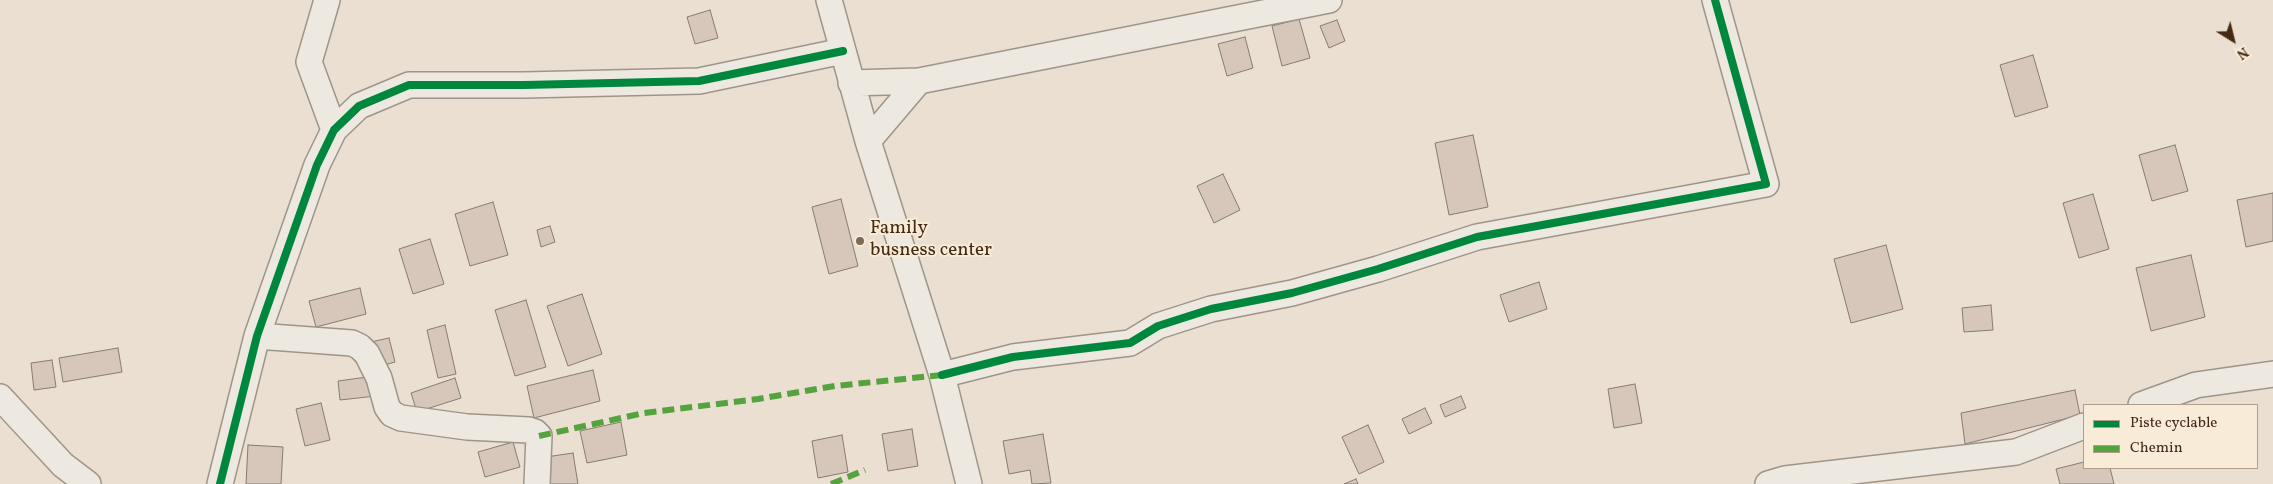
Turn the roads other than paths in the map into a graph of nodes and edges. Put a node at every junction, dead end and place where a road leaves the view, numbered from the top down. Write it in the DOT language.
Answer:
graph roads {
  1 [pos="327,0"];
  2 [pos="829,0"];
  3 [pos="1329,0"];
  4 [pos="1714,0"];
  5 [pos="842,51"];
  6 [pos="918,81"];
  7 [pos="851,83"];
  8 [pos="334,130"];
  9 [pos="868,141"];
  10 [pos="257,336"];
  11 [pos="2273,374"];
  12 [pos="942,375"];
  13 [pos="0,397"];
  14 [pos="2143,404"];
  15 [pos="2083,426"];
  16 [pos="88,484"];
  17 [pos="220,484"];
  18 [pos="537,484"];
  19 [pos="969,484"];
  20 [pos="1768,484"];
  1 -- 8 [label="street"];
  2 -- 5 [label="street"];
  3 -- 6 [label="street"];
  4 -- 12 [label="street"];
  5 -- 7 [label="street"];
  5 -- 8 [label="street"];
  6 -- 7 [label="street"];
  6 -- 9 [label="street"];
  7 -- 9 [label="street"];
  8 -- 10 [label="street"];
  9 -- 12 [label="street"];
  10 -- 17 [label="street"];
  10 -- 18 [label="street"];
  11 -- 14 [label="street"];
  12 -- 19 [label="street"];
  13 -- 16 [label="street"];
  15 -- 20 [label="street"];
}
